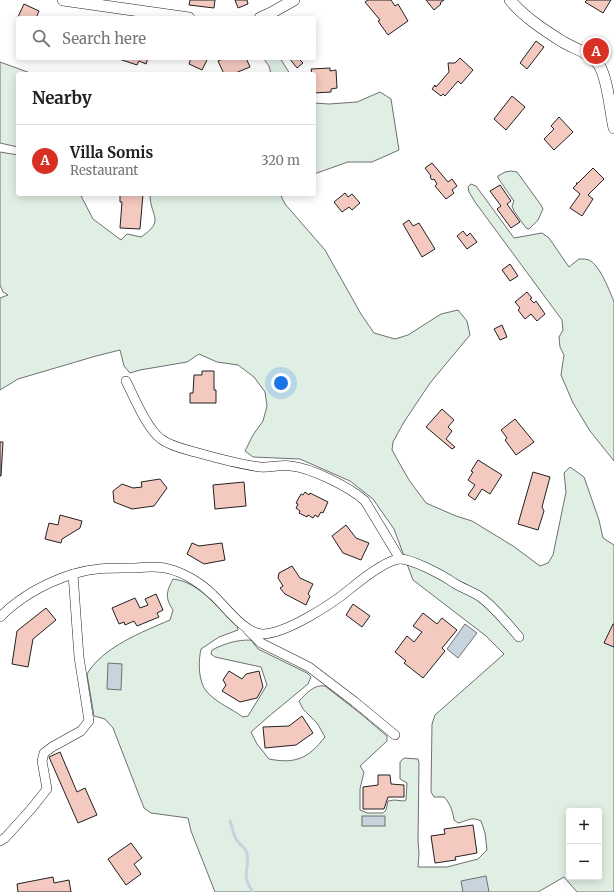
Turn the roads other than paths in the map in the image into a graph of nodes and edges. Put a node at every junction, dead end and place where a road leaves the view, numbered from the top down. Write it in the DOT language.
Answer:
graph roads {
  1 [pos="63,0"];
  2 [pos="294,0"];
  3 [pos="510,0"];
  4 [pos="175,16"];
  5 [pos="264,16"];
  6 [pos="614,128"];
  7 [pos="126,381"];
  8 [pos="400,559"];
  9 [pos="73,574"];
  10 [pos="0,617"];
  11 [pos="244,626"];
  12 [pos="519,637"];
  13 [pos="395,735"];
  14 [pos="0,841"];
  1 -- 4 [label="street"];
  2 -- 5 [label="street"];
  3 -- 6 [label="street"];
  7 -- 8 [label="street"];
  8 -- 11 [label="street"];
  8 -- 12 [label="street"];
  9 -- 10 [label="street"];
  9 -- 11 [label="street"];
  9 -- 14 [label="street"];
  11 -- 13 [label="street"];
}
